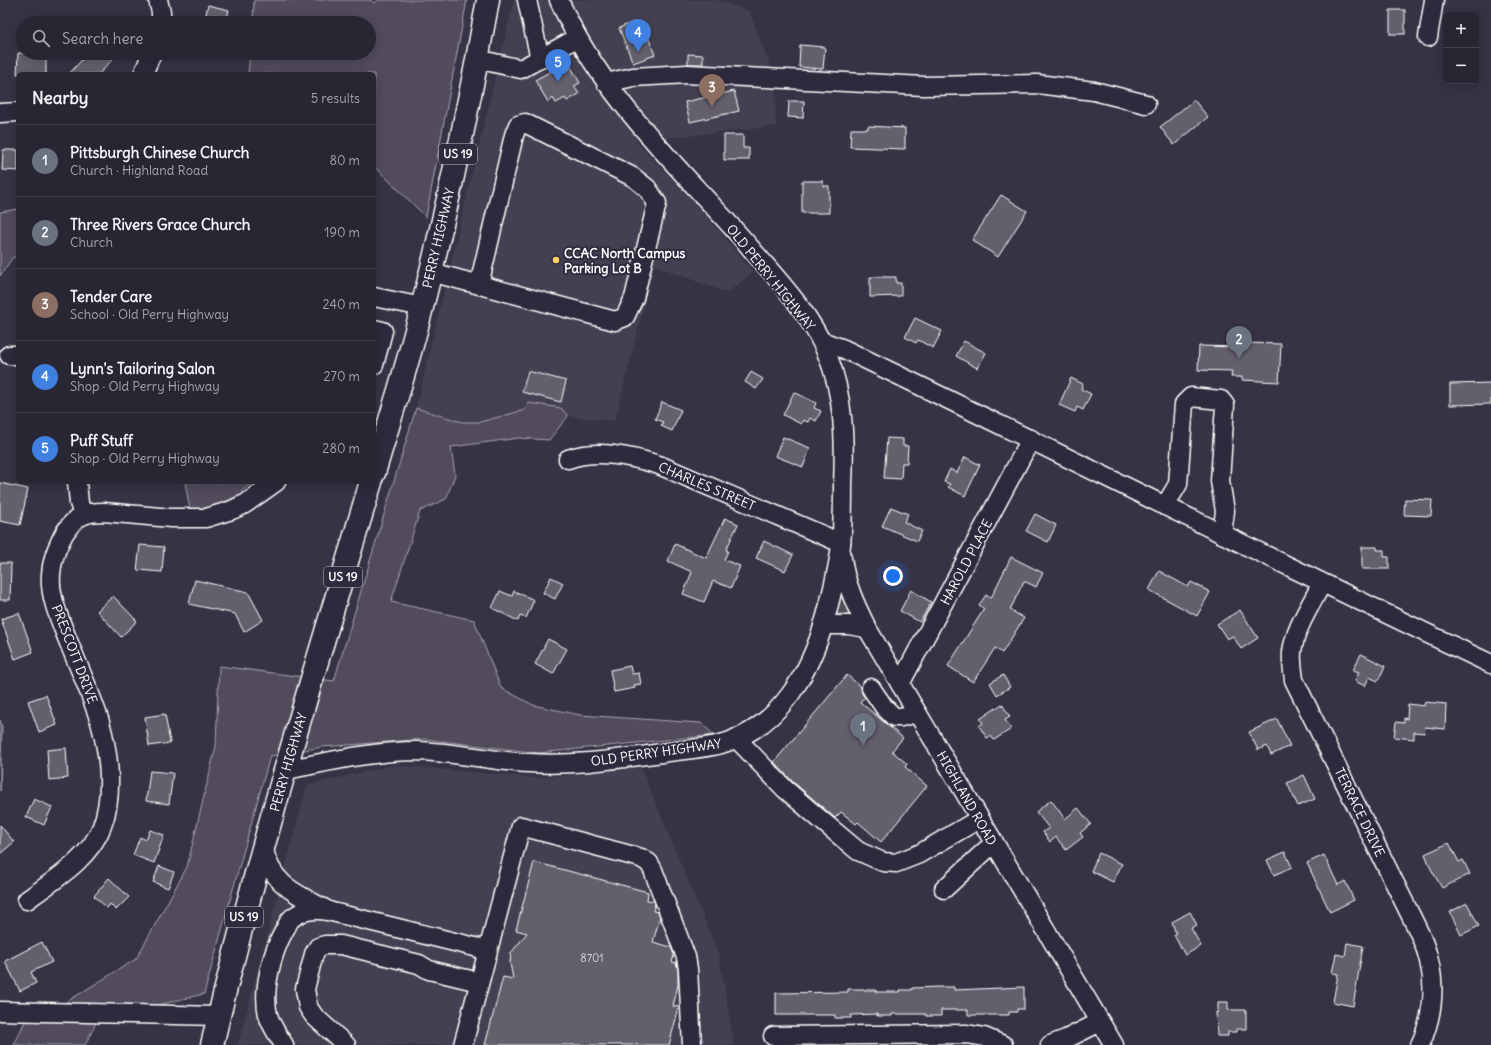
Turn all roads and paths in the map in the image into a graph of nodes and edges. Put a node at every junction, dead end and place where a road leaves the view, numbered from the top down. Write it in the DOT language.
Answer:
graph roads {
  1 [pos="158,0"];
  2 [pos="488,0"];
  3 [pos="527,0"];
  4 [pos="559,0"];
  5 [pos="1434,0"];
  6 [pos="161,16"];
  7 [pos="1428,37"];
  8 [pos="577,38"];
  9 [pos="477,59"];
  10 [pos="540,59"];
  11 [pos="149,60"];
  12 [pos="144,72"];
  13 [pos="606,83"];
  14 [pos="1146,104"];
  15 [pos="16,112"];
  16 [pos="0,113"];
  17 [pos="431,272"];
  18 [pos="479,285"];
  19 [pos="376,297"];
  20 [pos="422,307"];
  21 [pos="376,329"];
  22 [pos="824,348"];
  23 [pos="376,357"];
  24 [pos="1031,439"];
  25 [pos="568,459"];
  26 [pos="376,462"];
  27 [pos="77,484"];
  28 [pos="273,484"];
  29 [pos="370,484"];
  30 [pos="1165,506"];
  31 [pos="83,515"];
  32 [pos="1222,534"];
  33 [pos="841,543"];
  34 [pos="1322,584"];
  35 [pos="823,625"];
  36 [pos="867,628"];
  37 [pos="1491,664"];
  38 [pos="900,684"];
  39 [pos="871,688"];
  40 [pos="917,713"];
  41 [pos="736,738"];
  42 [pos="285,770"];
  43 [pos="979,819"];
  44 [pos="994,844"];
  45 [pos="263,846"];
  46 [pos="944,889"];
  47 [pos="27,900"];
  48 [pos="328,911"];
  49 [pos="487,950"];
  50 [pos="479,982"];
  51 [pos="0,1011"];
  52 [pos="219,1016"];
  53 [pos="1100,1022"];
  54 [pos="773,1036"];
  55 [pos="212,1045"];
  56 [pos="284,1045"];
  57 [pos="346,1045"];
  58 [pos="463,1045"];
  59 [pos="692,1045"];
  60 [pos="1003,1045"];
  61 [pos="1050,1045"];
  62 [pos="1114,1045"];
  63 [pos="1420,1045"];
  1 -- 6 [label="street"];
  2 -- 9 [label="main road, PERRY HIGHWAY / US 19"];
  3 -- 10 [label="street"];
  4 -- 8 [label="street, OLD PERRY HIGHWAY"];
  5 -- 7 [label="street"];
  8 -- 10 [label="street"];
  8 -- 13 [label="street, OLD PERRY HIGHWAY"];
  9 -- 10 [label="street"];
  9 -- 17 [label="main road, PERRY HIGHWAY / US 19"];
  11 -- 12 [label="street"];
  13 -- 14 [label="street"];
  13 -- 22 [label="street, OLD PERRY HIGHWAY"];
  15 -- 16 [label="street"];
  17 -- 18 [label="street"];
  17 -- 20 [label="main road, PERRY HIGHWAY / US 19"];
  18 -- 18 [label="street"];
  19 -- 20 [label="street"];
  20 -- 26 [label="main road, PERRY HIGHWAY / US 19"];
  21 -- 23 [label="street"];
  22 -- 24 [label="street"];
  22 -- 33 [label="street, OLD PERRY HIGHWAY"];
  24 -- 30 [label="street"];
  24 -- 38 [label="street, HAROLD PLACE"];
  25 -- 33 [label="street, CHARLES STREET"];
  27 -- 31 [label="street"];
  28 -- 31 [label="street"];
  29 -- 42 [label="main road, PERRY HIGHWAY / US 19"];
  30 -- 32 [label="street"];
  30 -- 32 [label="street"];
  31 -- 47 [label="street, PRESCOTT DRIVE"];
  32 -- 34 [label="street"];
  33 -- 35 [label="street, OLD PERRY HIGHWAY"];
  33 -- 36 [label="street, HIGHLAND ROAD"];
  34 -- 37 [label="street"];
  34 -- 63 [label="street, TERRACE DRIVE"];
  35 -- 36 [label="street"];
  35 -- 41 [label="street, OLD PERRY HIGHWAY"];
  36 -- 38 [label="street, HIGHLAND ROAD"];
  38 -- 40 [label="street, HIGHLAND ROAD"];
  39 -- 40 [label="street"];
  40 -- 43 [label="street, HIGHLAND ROAD"];
  41 -- 42 [label="street, OLD PERRY HIGHWAY"];
  41 -- 43 [label="street"];
  42 -- 45 [label="main road, PERRY HIGHWAY / US 19"];
  43 -- 44 [label="street, HIGHLAND ROAD"];
  44 -- 46 [label="street"];
  44 -- 53 [label="street, HIGHLAND ROAD"];
  45 -- 48 [label="street"];
  45 -- 52 [label="main road, PERRY HIGHWAY / US 19"];
  48 -- 49 [label="street"];
  48 -- 56 [label="street"];
  49 -- 50 [label="street"];
  49 -- 59 [label="street"];
  50 -- 57 [label="street"];
  50 -- 58 [label="street"];
  51 -- 52 [label="street"];
  52 -- 55 [label="main road, PERRY HIGHWAY / US 19"];
  53 -- 61 [label="street"];
  53 -- 62 [label="street, HIGHLAND ROAD"];
  54 -- 60 [label="street"];
}
